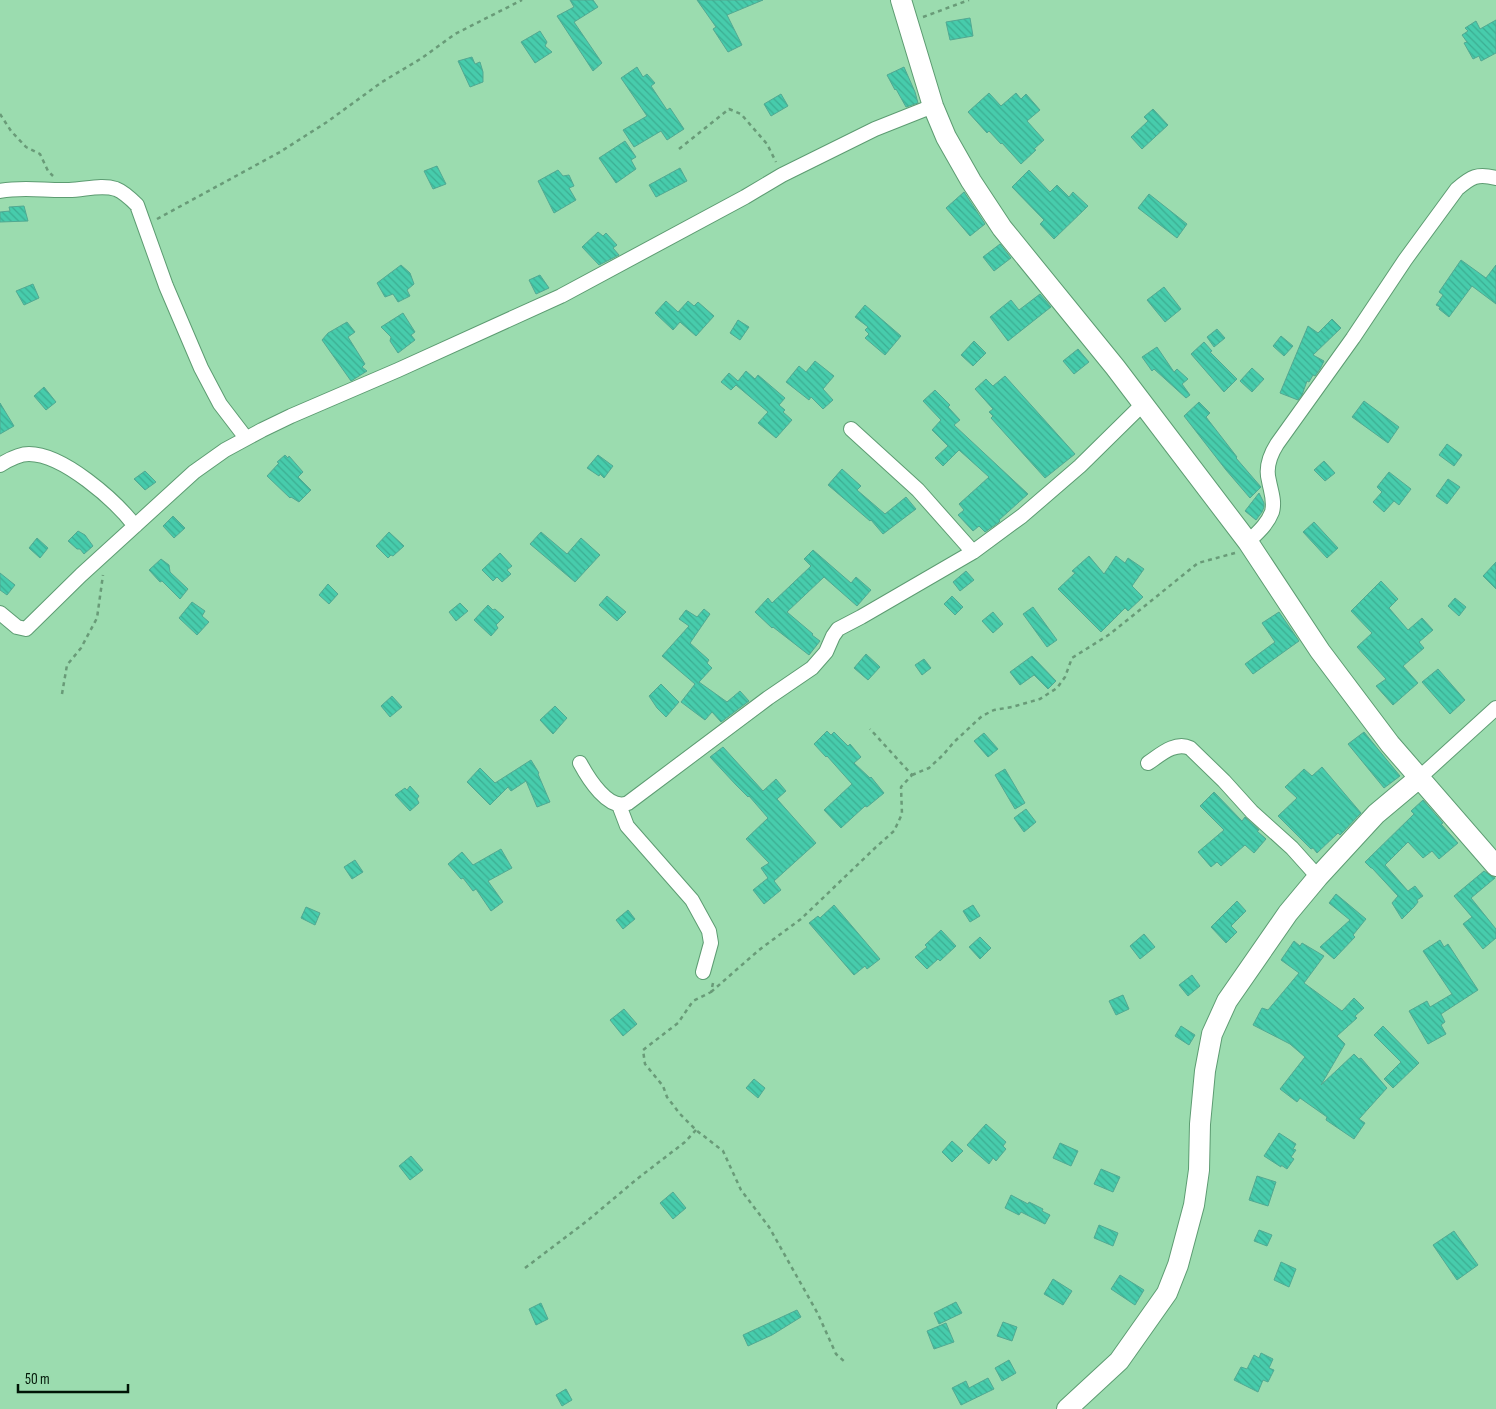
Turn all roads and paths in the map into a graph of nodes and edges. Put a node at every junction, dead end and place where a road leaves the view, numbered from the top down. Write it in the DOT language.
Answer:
graph roads {
  1 [pos="522,0"];
  2 [pos="901,0"];
  3 [pos="969,0"];
  4 [pos="907,23"];
  5 [pos="933,106"];
  6 [pos="0,114"];
  7 [pos="680,149"];
  8 [pos="782,175"];
  9 [pos="1496,178"];
  10 [pos="69,190"];
  11 [pos="0,191"];
  12 [pos="145,226"];
  13 [pos="1143,404"];
  14 [pos="851,429"];
  15 [pos="246,438"];
  16 [pos="0,465"];
  17 [pos="135,526"];
  18 [pos="1248,542"];
  19 [pos="106,551"];
  20 [pos="972,552"];
  21 [pos="0,613"];
  22 [pos="62,694"];
  23 [pos="1496,708"];
  24 [pos="870,729"];
  25 [pos="1148,763"];
  26 [pos="580,764"];
  27 [pos="912,775"];
  28 [pos="1419,778"];
  29 [pos="618,804"];
  30 [pos="1496,866"];
  31 [pos="1318,877"];
  32 [pos="708,974"];
  33 [pos="711,992"];
  34 [pos="696,1130"];
  35 [pos="525,1268"];
  36 [pos="845,1362"];
  37 [pos="1067,1409"];
  1 -- 12 [label="path"];
  2 -- 4 [label="street"];
  3 -- 4 [label="path"];
  4 -- 5 [label="street"];
  5 -- 8 [label="street"];
  5 -- 13 [label="street"];
  6 -- 10 [label="path"];
  7 -- 8 [label="path"];
  8 -- 15 [label="street"];
  9 -- 18 [label="street"];
  10 -- 11 [label="street"];
  10 -- 12 [label="street"];
  12 -- 15 [label="street"];
  13 -- 18 [label="street"];
  13 -- 20 [label="street"];
  14 -- 20 [label="street"];
  15 -- 17 [label="street"];
  16 -- 17 [label="street"];
  17 -- 19 [label="street"];
  18 -- 27 [label="path"];
  18 -- 28 [label="street"];
  19 -- 21 [label="street"];
  19 -- 22 [label="path"];
  20 -- 29 [label="street"];
  23 -- 28 [label="street"];
  24 -- 27 [label="path"];
  25 -- 31 [label="street"];
  26 -- 29 [label="street"];
  27 -- 33 [label="path"];
  28 -- 30 [label="street"];
  28 -- 31 [label="street"];
  29 -- 32 [label="street"];
  31 -- 37 [label="street"];
  32 -- 33 [label="path"];
  33 -- 34 [label="path"];
  34 -- 35 [label="path"];
  34 -- 36 [label="path"];
}
